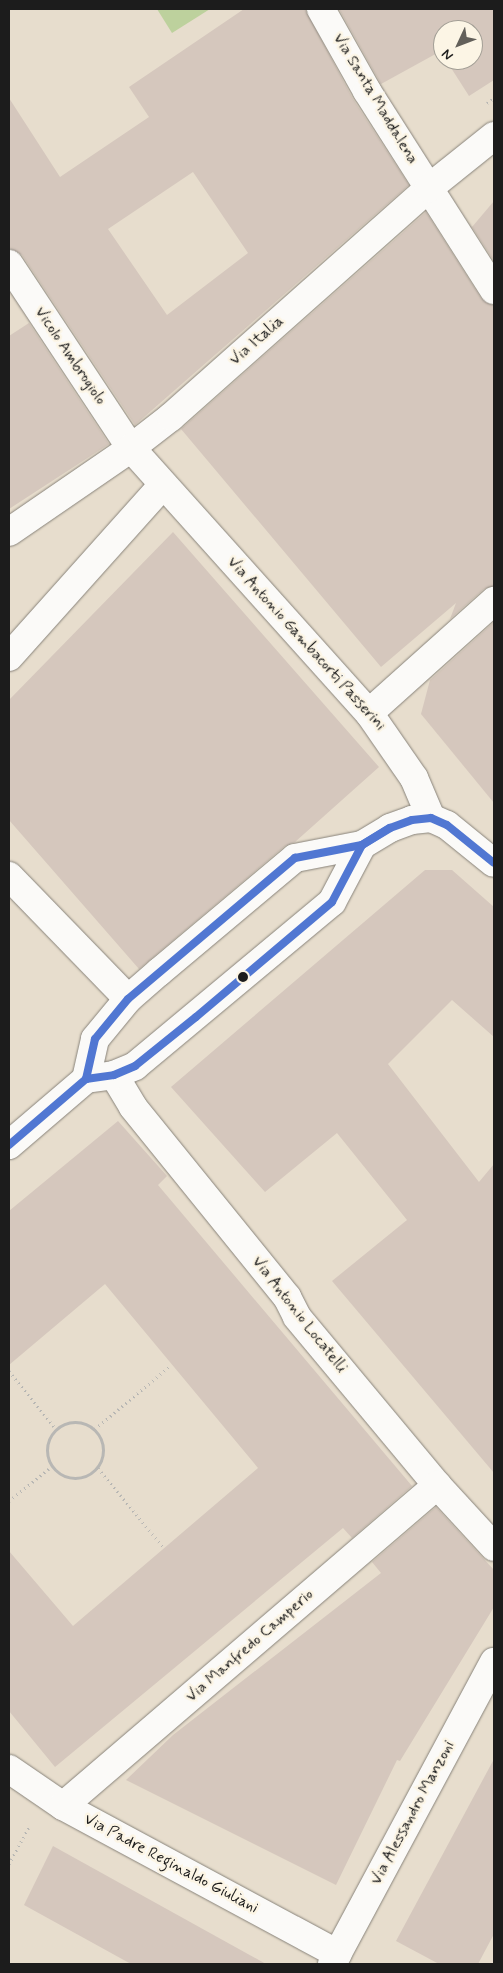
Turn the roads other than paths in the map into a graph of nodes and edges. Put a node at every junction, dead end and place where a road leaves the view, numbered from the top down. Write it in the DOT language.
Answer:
graph roads {
  1 [pos="321,9"];
  2 [pos="494,136"];
  3 [pos="429,188"];
  4 [pos="9,264"];
  5 [pos="494,290"];
  6 [pos="131,448"];
  7 [pos="163,485"];
  8 [pos="9,532"];
  9 [pos="494,602"];
  10 [pos="9,657"];
  11 [pos="370,713"];
  12 [pos="432,818"];
  13 [pos="362,845"];
  14 [pos="494,863"];
  15 [pos="9,876"];
  16 [pos="128,999"];
  17 [pos="114,1075"];
  18 [pos="86,1079"];
  19 [pos="9,1145"];
  20 [pos="437,1486"];
  21 [pos="494,1546"];
  22 [pos="494,1662"];
  23 [pos="9,1768"];
  24 [pos="55,1800"];
  25 [pos="335,1959"];
  1 -- 3 [label="street, Via Santa Maddalena"];
  2 -- 3 [label="street, Via Italia"];
  3 -- 5 [label="street, Via Santa Maddalena"];
  3 -- 6 [label="street, Via Italia"];
  4 -- 6 [label="street, Vicolo Ambrogiolo"];
  6 -- 7 [label="street, Vicolo Ambrogiolo"];
  6 -- 8 [label="street, Via Italia"];
  7 -- 10 [label="street"];
  7 -- 11 [label="street, Via Antonio Gambacorti Passerini"];
  9 -- 11 [label="street"];
  11 -- 12 [label="street, Via Antonio Gambacorti Passerini"];
  12 -- 13 [label="street"];
  12 -- 14 [label="street"];
  13 -- 16 [label="street"];
  13 -- 17 [label="street"];
  15 -- 16 [label="street"];
  16 -- 18 [label="street"];
  17 -- 18 [label="street"];
  17 -- 20 [label="street, Via Antonio Locatelli"];
  18 -- 19 [label="street"];
  20 -- 21 [label="street, Via Antonio Locatelli"];
  20 -- 24 [label="street, Via Manfredo Camperio"];
  22 -- 25 [label="street, Via Alessandro Manzoni"];
  23 -- 24 [label="street, Via Padre Reginaldo Giuliani"];
  24 -- 25 [label="street, Via Padre Reginaldo Giuliani"];
}
